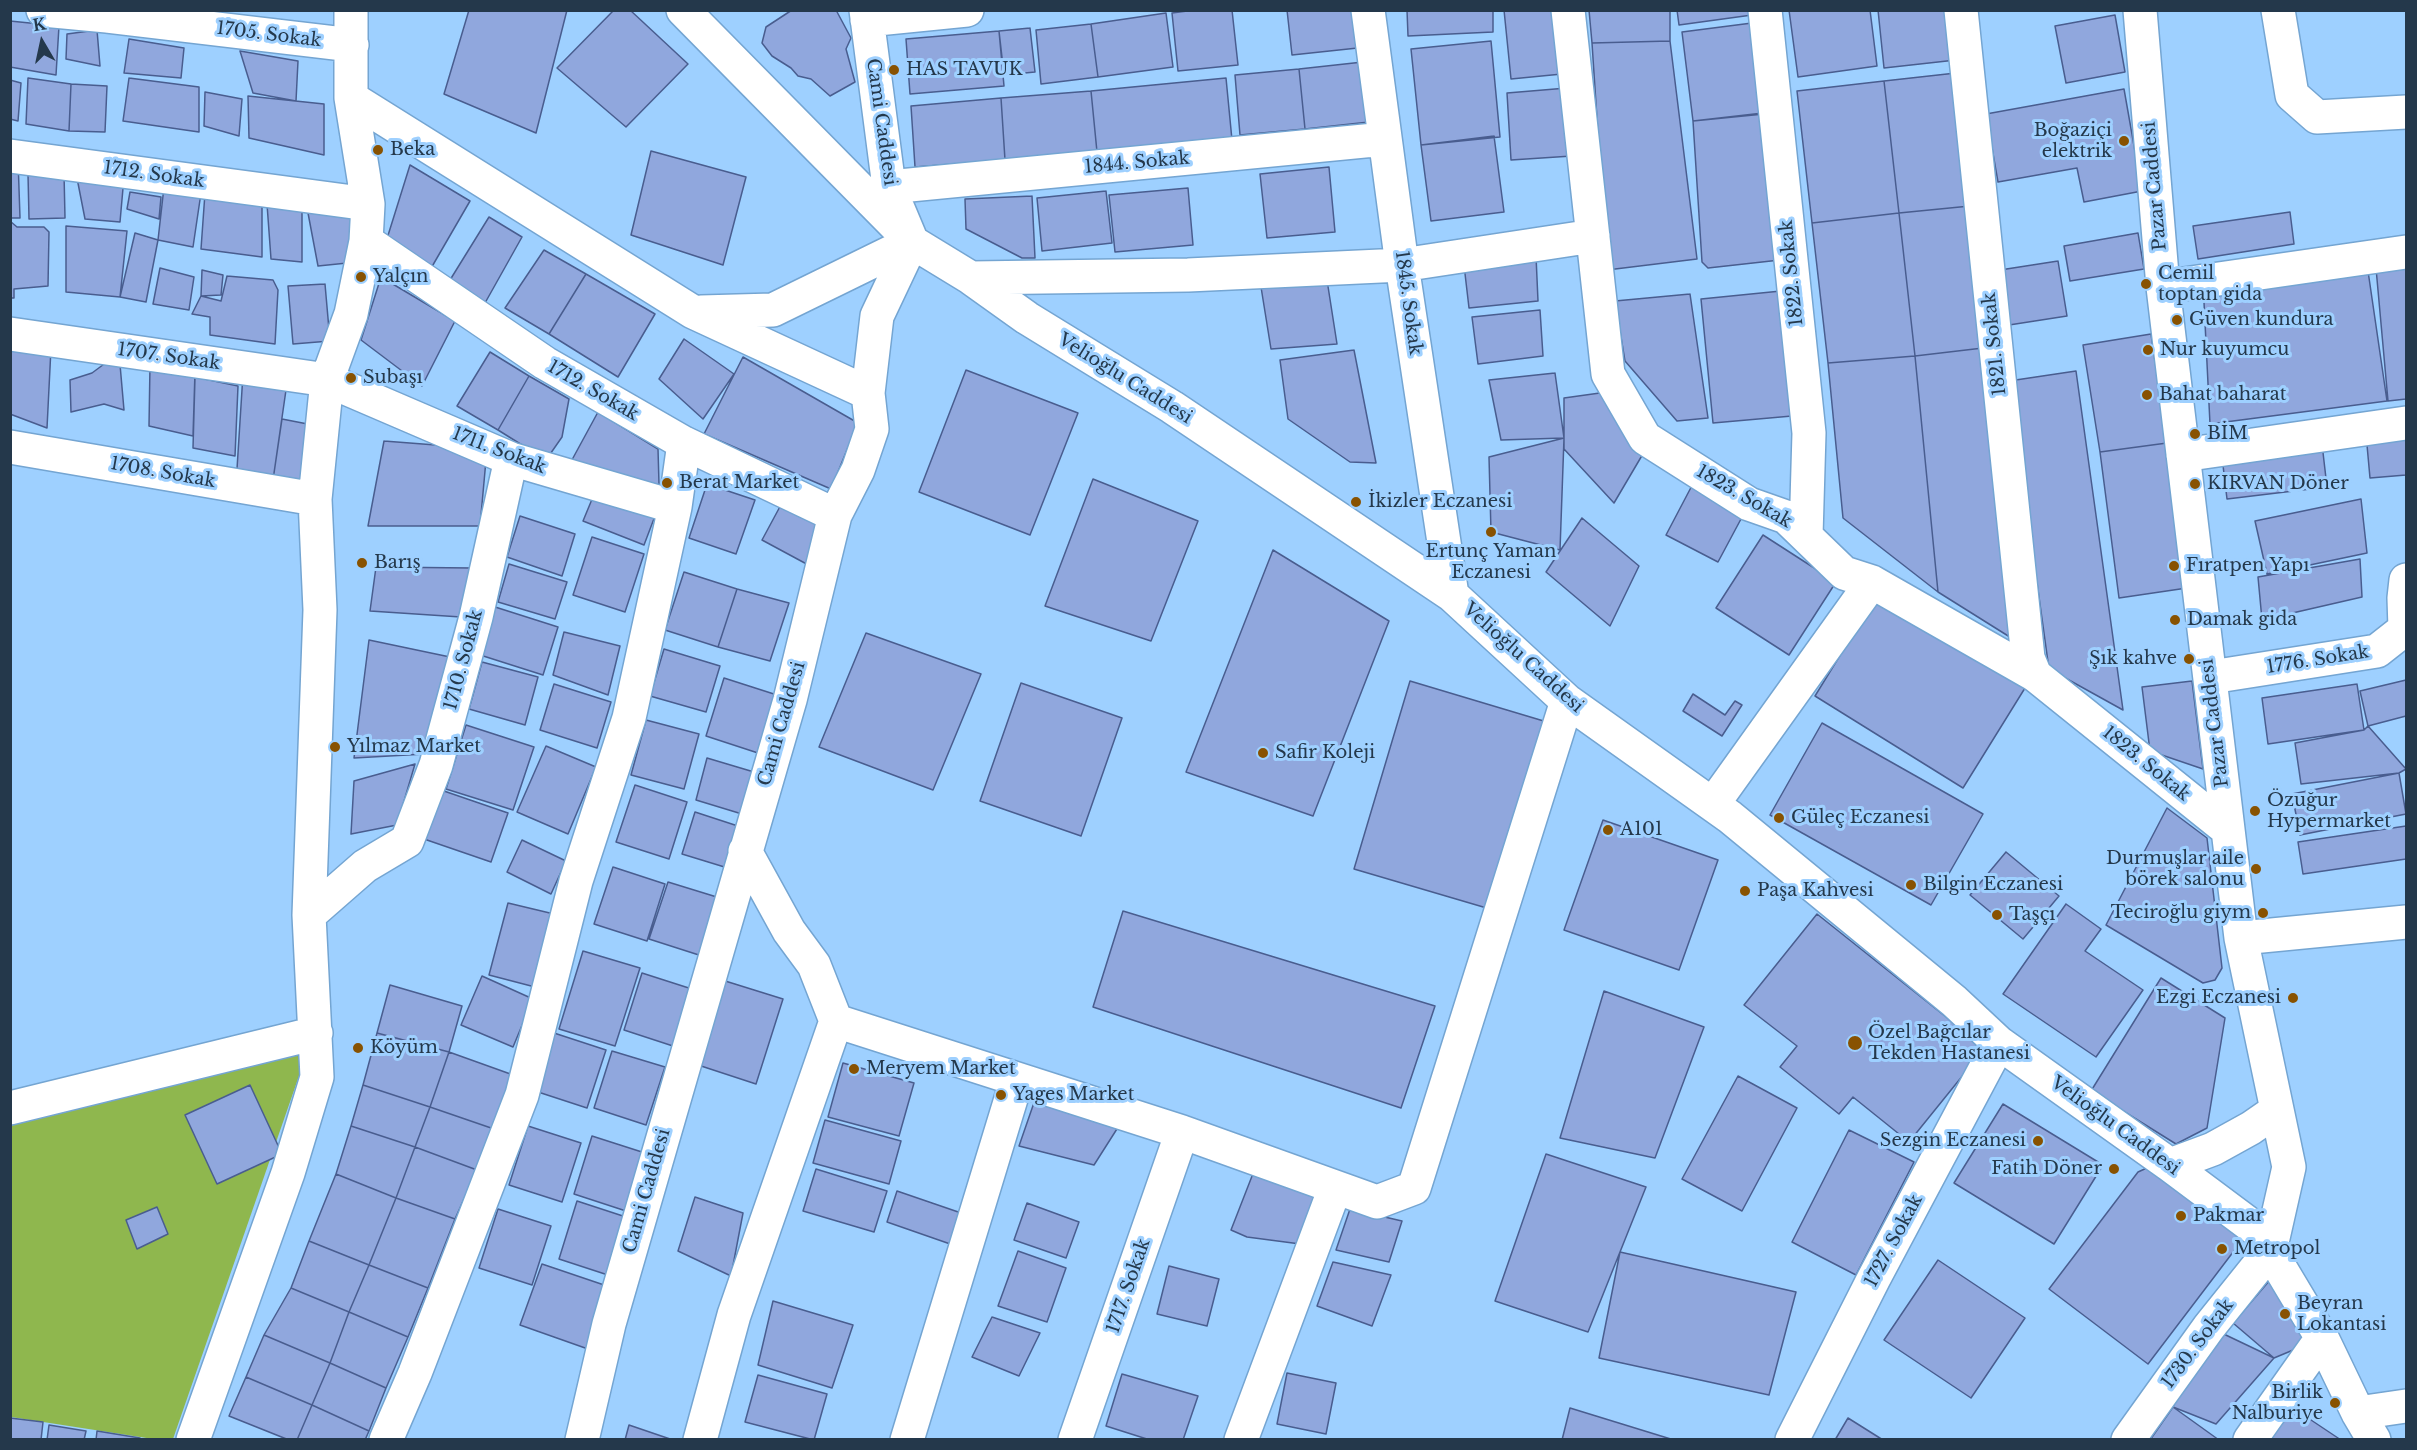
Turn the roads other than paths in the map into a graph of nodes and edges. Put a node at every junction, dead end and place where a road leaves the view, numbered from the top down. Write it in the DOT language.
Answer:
graph roads {
  1 [pos="43,10"];
  2 [pos="351,10"];
  3 [pos="683,10"];
  4 [pos="967,10"];
  5 [pos="1368,10"];
  6 [pos="1568,10"];
  7 [pos="1765,10"];
  8 [pos="1961,10"];
  9 [pos="2140,10"];
  10 [pos="2278,10"];
  11 [pos="107,13"];
  12 [pos="866,15"];
  13 [pos="352,45"];
  14 [pos="351,99"];
  15 [pos="2406,112"];
  16 [pos="1385,139"];
  17 [pos="10,156"];
  18 [pos="889,187"];
  19 [pos="368,204"];
  20 [pos="1593,236"];
  21 [pos="366,241"];
  22 [pos="912,242"];
  23 [pos="2406,252"];
  24 [pos="1402,265"];
  25 [pos="971,278"];
  26 [pos="2163,287"];
  27 [pos="693,312"];
  28 [pos="10,334"];
  29 [pos="327,380"];
  30 [pos="868,393"];
  31 [pos="2406,423"];
  32 [pos="684,443"];
  33 [pos="10,447"];
  34 [pos="2183,455"];
  35 [pos="511,459"];
  36 [pos="315,499"];
  37 [pos="675,507"];
  38 [pos="835,515"];
  39 [pos="1806,536"];
  40 [pos="2406,580"];
  41 [pos="1872,582"];
  42 [pos="1452,595"];
  43 [pos="2406,632"];
  44 [pos="2035,675"];
  45 [pos="2211,677"];
  46 [pos="1567,700"];
  47 [pos="1713,804"];
  48 [pos="2228,830"];
  49 [pos="745,851"];
  50 [pos="309,915"];
  51 [pos="2406,922"];
  52 [pos="2241,938"];
  53 [pos="836,1021"];
  54 [pos="316,1032"];
  55 [pos="1999,1043"];
  56 [pos="1017,1079"];
  57 [pos="10,1108"];
  58 [pos="2277,1110"];
  59 [pos="1182,1132"];
  60 [pos="2170,1165"];
  61 [pos="1335,1188"];
  62 [pos="2270,1251"];
  63 [pos="2322,1338"];
  64 [pos="2405,1402"];
  65 [pos="2366,1426"];
  66 [pos="193,1440"];
  67 [pos="386,1440"];
  68 [pos="582,1440"];
  69 [pos="700,1440"];
  70 [pos="907,1440"];
  71 [pos="1076,1440"];
  72 [pos="1241,1440"];
  73 [pos="1792,1440"];
  74 [pos="2128,1440"];
  75 [pos="2250,1440"];
  1 -- 11 [label="street, 1705. Sokak"];
  2 -- 13 [label="street"];
  3 -- 22 [label="street, Velioğlu Caddesi"];
  4 -- 12 [label="street"];
  5 -- 16 [label="street, 1845. Sokak"];
  6 -- 20 [label="street, 1823. Sokak"];
  7 -- 39 [label="street, 1822. Sokak"];
  8 -- 44 [label="street, 1821. Sokak"];
  9 -- 26 [label="street, Pazar Caddesi"];
  10 -- 15 [label="street"];
  11 -- 13 [label="street, 1705. Sokak"];
  12 -- 18 [label="street, Cami Caddesi"];
  13 -- 14 [label="street"];
  14 -- 19 [label="street"];
  14 -- 27 [label="street"];
  16 -- 18 [label="street, 1844. Sokak"];
  16 -- 24 [label="street, 1845. Sokak"];
  17 -- 19 [label="street, 1712. Sokak"];
  18 -- 22 [label="street, Cami Caddesi"];
  19 -- 21 [label="street"];
  20 -- 24 [label="street"];
  20 -- 39 [label="street, 1823. Sokak"];
  21 -- 29 [label="street"];
  21 -- 32 [label="street, 1712. Sokak"];
  22 -- 25 [label="street, Velioğlu Caddesi"];
  22 -- 27 [label="street"];
  22 -- 30 [label="street, Cami Caddesi"];
  23 -- 26 [label="street"];
  24 -- 25 [label="street"];
  24 -- 42 [label="street, 1845. Sokak"];
  25 -- 42 [label="street, Velioğlu Caddesi"];
  26 -- 34 [label="street, Pazar Caddesi"];
  27 -- 30 [label="street"];
  28 -- 29 [label="street, 1707. Sokak"];
  29 -- 35 [label="street, 1711. Sokak"];
  29 -- 36 [label="street"];
  30 -- 38 [label="street, Cami Caddesi"];
  31 -- 34 [label="street"];
  32 -- 37 [label="street"];
  32 -- 38 [label="street, 1712. Sokak"];
  33 -- 36 [label="street, 1708. Sokak"];
  34 -- 45 [label="street, Pazar Caddesi"];
  35 -- 37 [label="street, 1711. Sokak"];
  35 -- 50 [label="street, 1710. Sokak"];
  36 -- 50 [label="street"];
  37 -- 67 [label="street"];
  38 -- 49 [label="street, Cami Caddesi"];
  39 -- 41 [label="street, 1823. Sokak"];
  40 -- 43 [label="street, 1776. Sokak"];
  41 -- 44 [label="street, 1823. Sokak"];
  41 -- 47 [label="street"];
  42 -- 46 [label="street, Velioğlu Caddesi"];
  43 -- 45 [label="street, 1776. Sokak"];
  44 -- 48 [label="street, 1823. Sokak"];
  45 -- 48 [label="street, Pazar Caddesi"];
  46 -- 47 [label="street, Velioğlu Caddesi"];
  46 -- 61 [label="street"];
  47 -- 55 [label="street, Velioğlu Caddesi"];
  48 -- 52 [label="street, Pazar Caddesi"];
  49 -- 53 [label="street"];
  49 -- 68 [label="street, Cami Caddesi"];
  50 -- 54 [label="street"];
  51 -- 52 [label="street"];
  52 -- 58 [label="street, Pazar Caddesi"];
  53 -- 56 [label="street"];
  53 -- 69 [label="street"];
  54 -- 57 [label="street"];
  54 -- 66 [label="street"];
  55 -- 60 [label="street, Velioğlu Caddesi"];
  55 -- 73 [label="street, 1727. Sokak"];
  56 -- 59 [label="street"];
  56 -- 70 [label="street"];
  58 -- 60 [label="street"];
  58 -- 62 [label="street, Pazar Caddesi"];
  59 -- 61 [label="street"];
  59 -- 71 [label="street, 1717. Sokak"];
  60 -- 62 [label="street, Velioğlu Caddesi"];
  61 -- 72 [label="street"];
  62 -- 63 [label="street, Velioğlu Caddesi"];
  62 -- 74 [label="street, 1730. Sokak"];
  63 -- 65 [label="street, Velioğlu Caddesi"];
  63 -- 75 [label="street"];
  64 -- 65 [label="street"];
}
